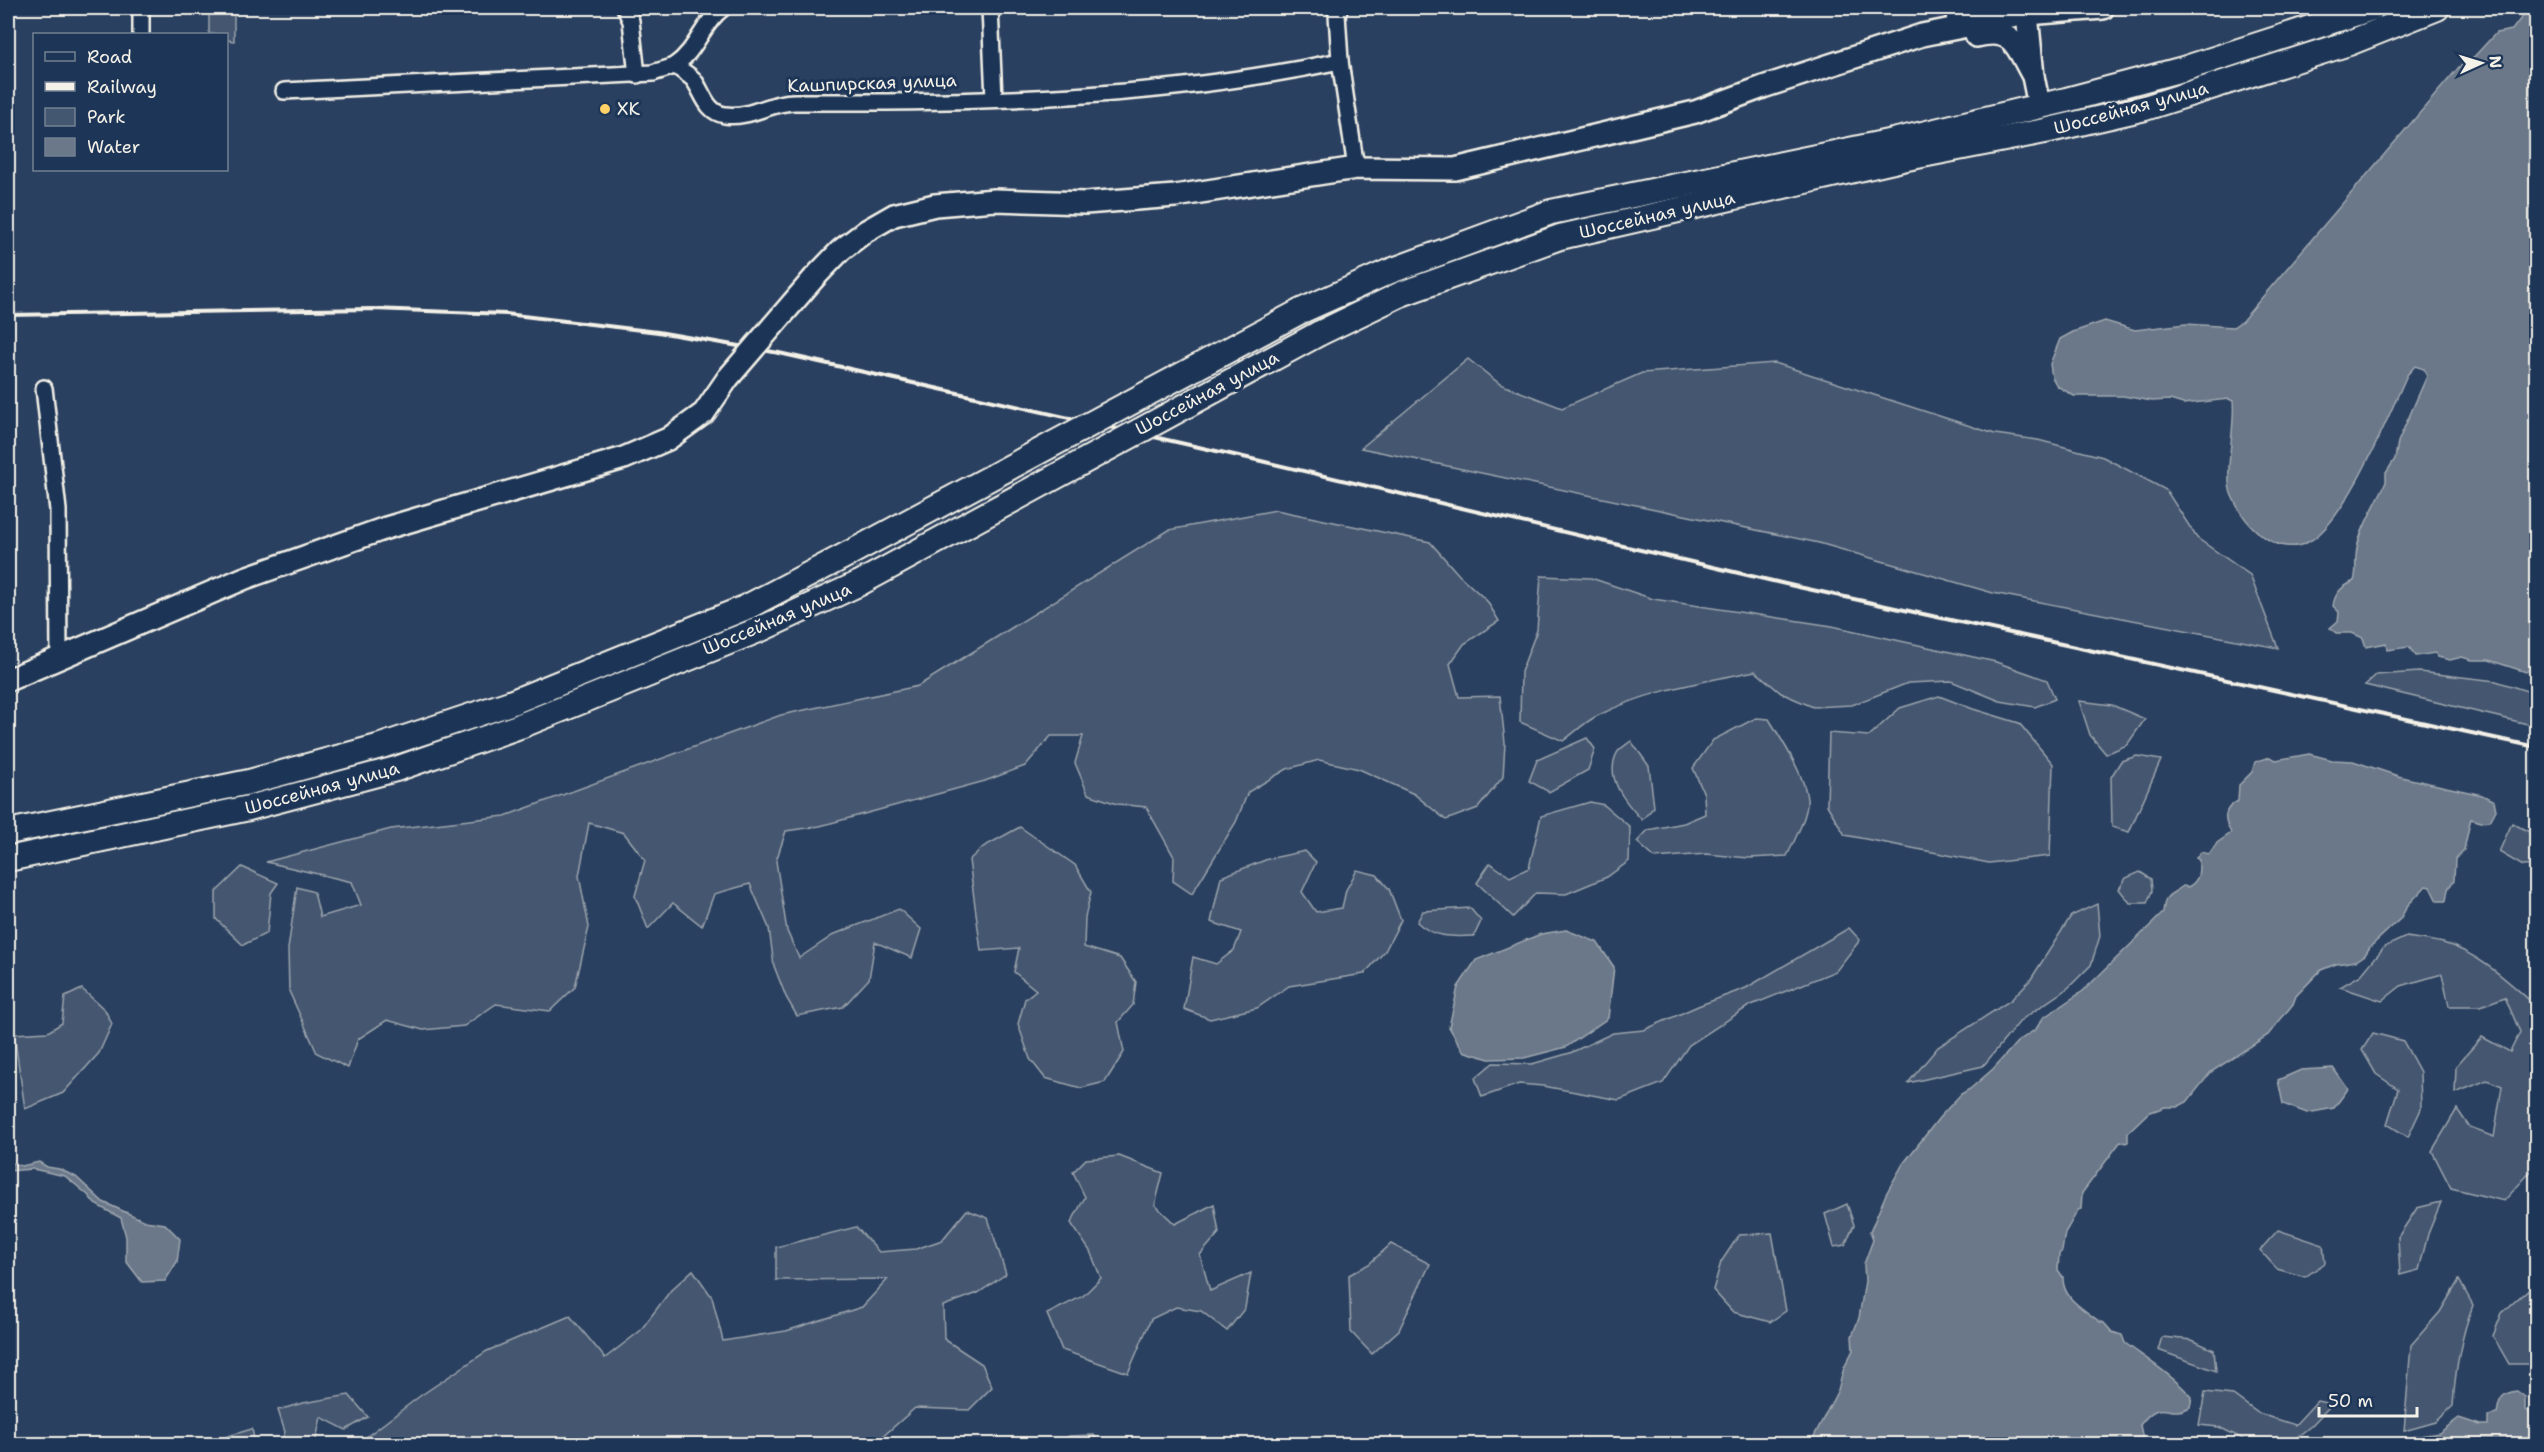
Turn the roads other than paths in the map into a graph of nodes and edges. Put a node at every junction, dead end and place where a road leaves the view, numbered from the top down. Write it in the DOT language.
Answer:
graph roads {
  1 [pos="141,8"];
  2 [pos="625,8"];
  3 [pos="990,8"];
  4 [pos="1340,8"];
  5 [pos="1995,8"];
  6 [pos="2103,8"];
  7 [pos="2372,8"];
  8 [pos="2438,8"];
  9 [pos="717,10"];
  10 [pos="2028,11"];
  11 [pos="141,33"];
  12 [pos="1933,33"];
  13 [pos="1882,48"];
  14 [pos="1340,61"];
  15 [pos="675,65"];
  16 [pos="637,75"];
  17 [pos="2032,76"];
  18 [pos="284,91"];
  19 [pos="994,99"];
  20 [pos="2039,106"];
  21 [pos="2045,131"];
  22 [pos="1356,168"];
  23 [pos="44,388"];
  24 [pos="59,658"];
  25 [pos="8,681"];
  26 [pos="8,832"];
  27 [pos="8,860"];
  1 -- 11 [label="street"];
  2 -- 16 [label="street"];
  3 -- 19 [label="street"];
  4 -- 14 [label="street"];
  5 -- 12 [label="street"];
  6 -- 10 [label="main road"];
  7 -- 20 [label="main road, Шоссейная улица"];
  8 -- 21 [label="main road, Шоссейная улица"];
  9 -- 15 [label="street"];
  10 -- 12 [label="main road"];
  10 -- 17 [label="main road"];
  12 -- 13 [label="main road"];
  13 -- 17 [label="main road"];
  13 -- 22 [label="main road"];
  14 -- 19 [label="street, Кашпирская улица"];
  14 -- 22 [label="street"];
  15 -- 16 [label="street"];
  15 -- 19 [label="street, Кашпирская улица"];
  16 -- 18 [label="street"];
  17 -- 20 [label="main road"];
  20 -- 21 [label="main road"];
  20 -- 26 [label="main road, Шоссейная улица, bridge"];
  21 -- 27 [label="main road, Шоссейная улица, bridge"];
  22 -- 24 [label="main road, bridge"];
  23 -- 24 [label="street"];
  24 -- 25 [label="main road"];
}
